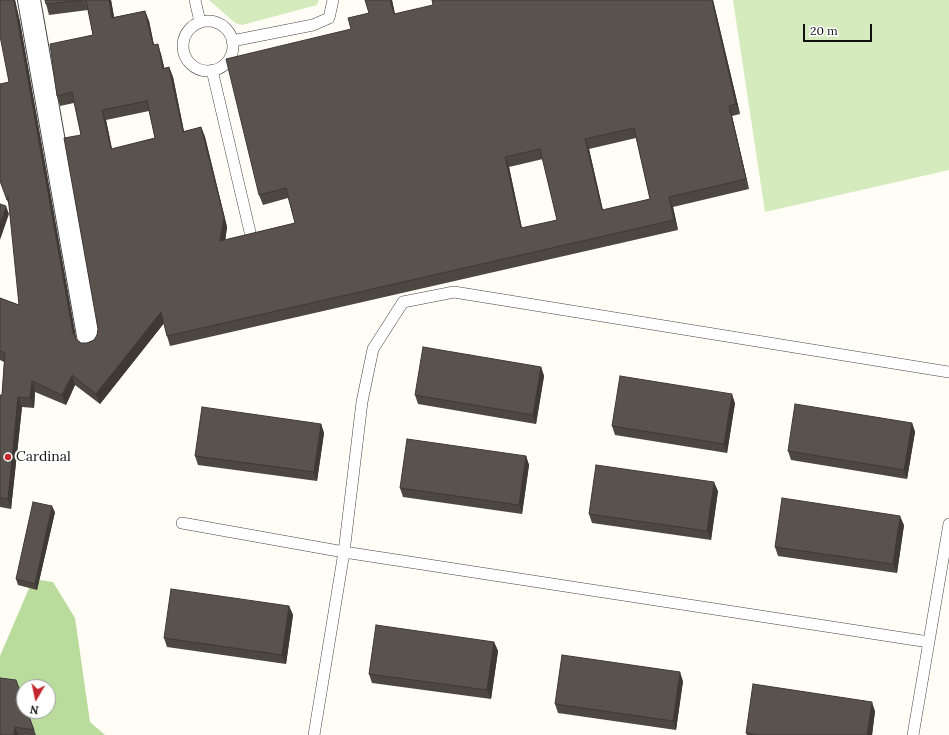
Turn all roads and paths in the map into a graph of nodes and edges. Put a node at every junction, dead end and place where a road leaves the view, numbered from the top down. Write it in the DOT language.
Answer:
graph roads {
  1 [pos="29,0"];
  2 [pos="195,0"];
  3 [pos="333,0"];
  4 [pos="200,22"];
  5 [pos="232,41"];
  6 [pos="212,70"];
  7 [pos="250,232"];
  8 [pos="89,341"];
  9 [pos="949,372"];
  10 [pos="182,523"];
  11 [pos="949,524"];
  12 [pos="344,552"];
  13 [pos="929,642"];
  14 [pos="314,735"];
  15 [pos="913,735"];
  1 -- 8 [label="street"];
  2 -- 4 [label="lane"];
  3 -- 5 [label="lane"];
  4 -- 5 [label="lane"];
  4 -- 6 [label="lane"];
  5 -- 6 [label="lane"];
  6 -- 7 [label="lane"];
  9 -- 12 [label="lane"];
  10 -- 12 [label="lane"];
  11 -- 13 [label="lane"];
  12 -- 13 [label="lane"];
  12 -- 14 [label="lane"];
  13 -- 15 [label="lane"];
}
